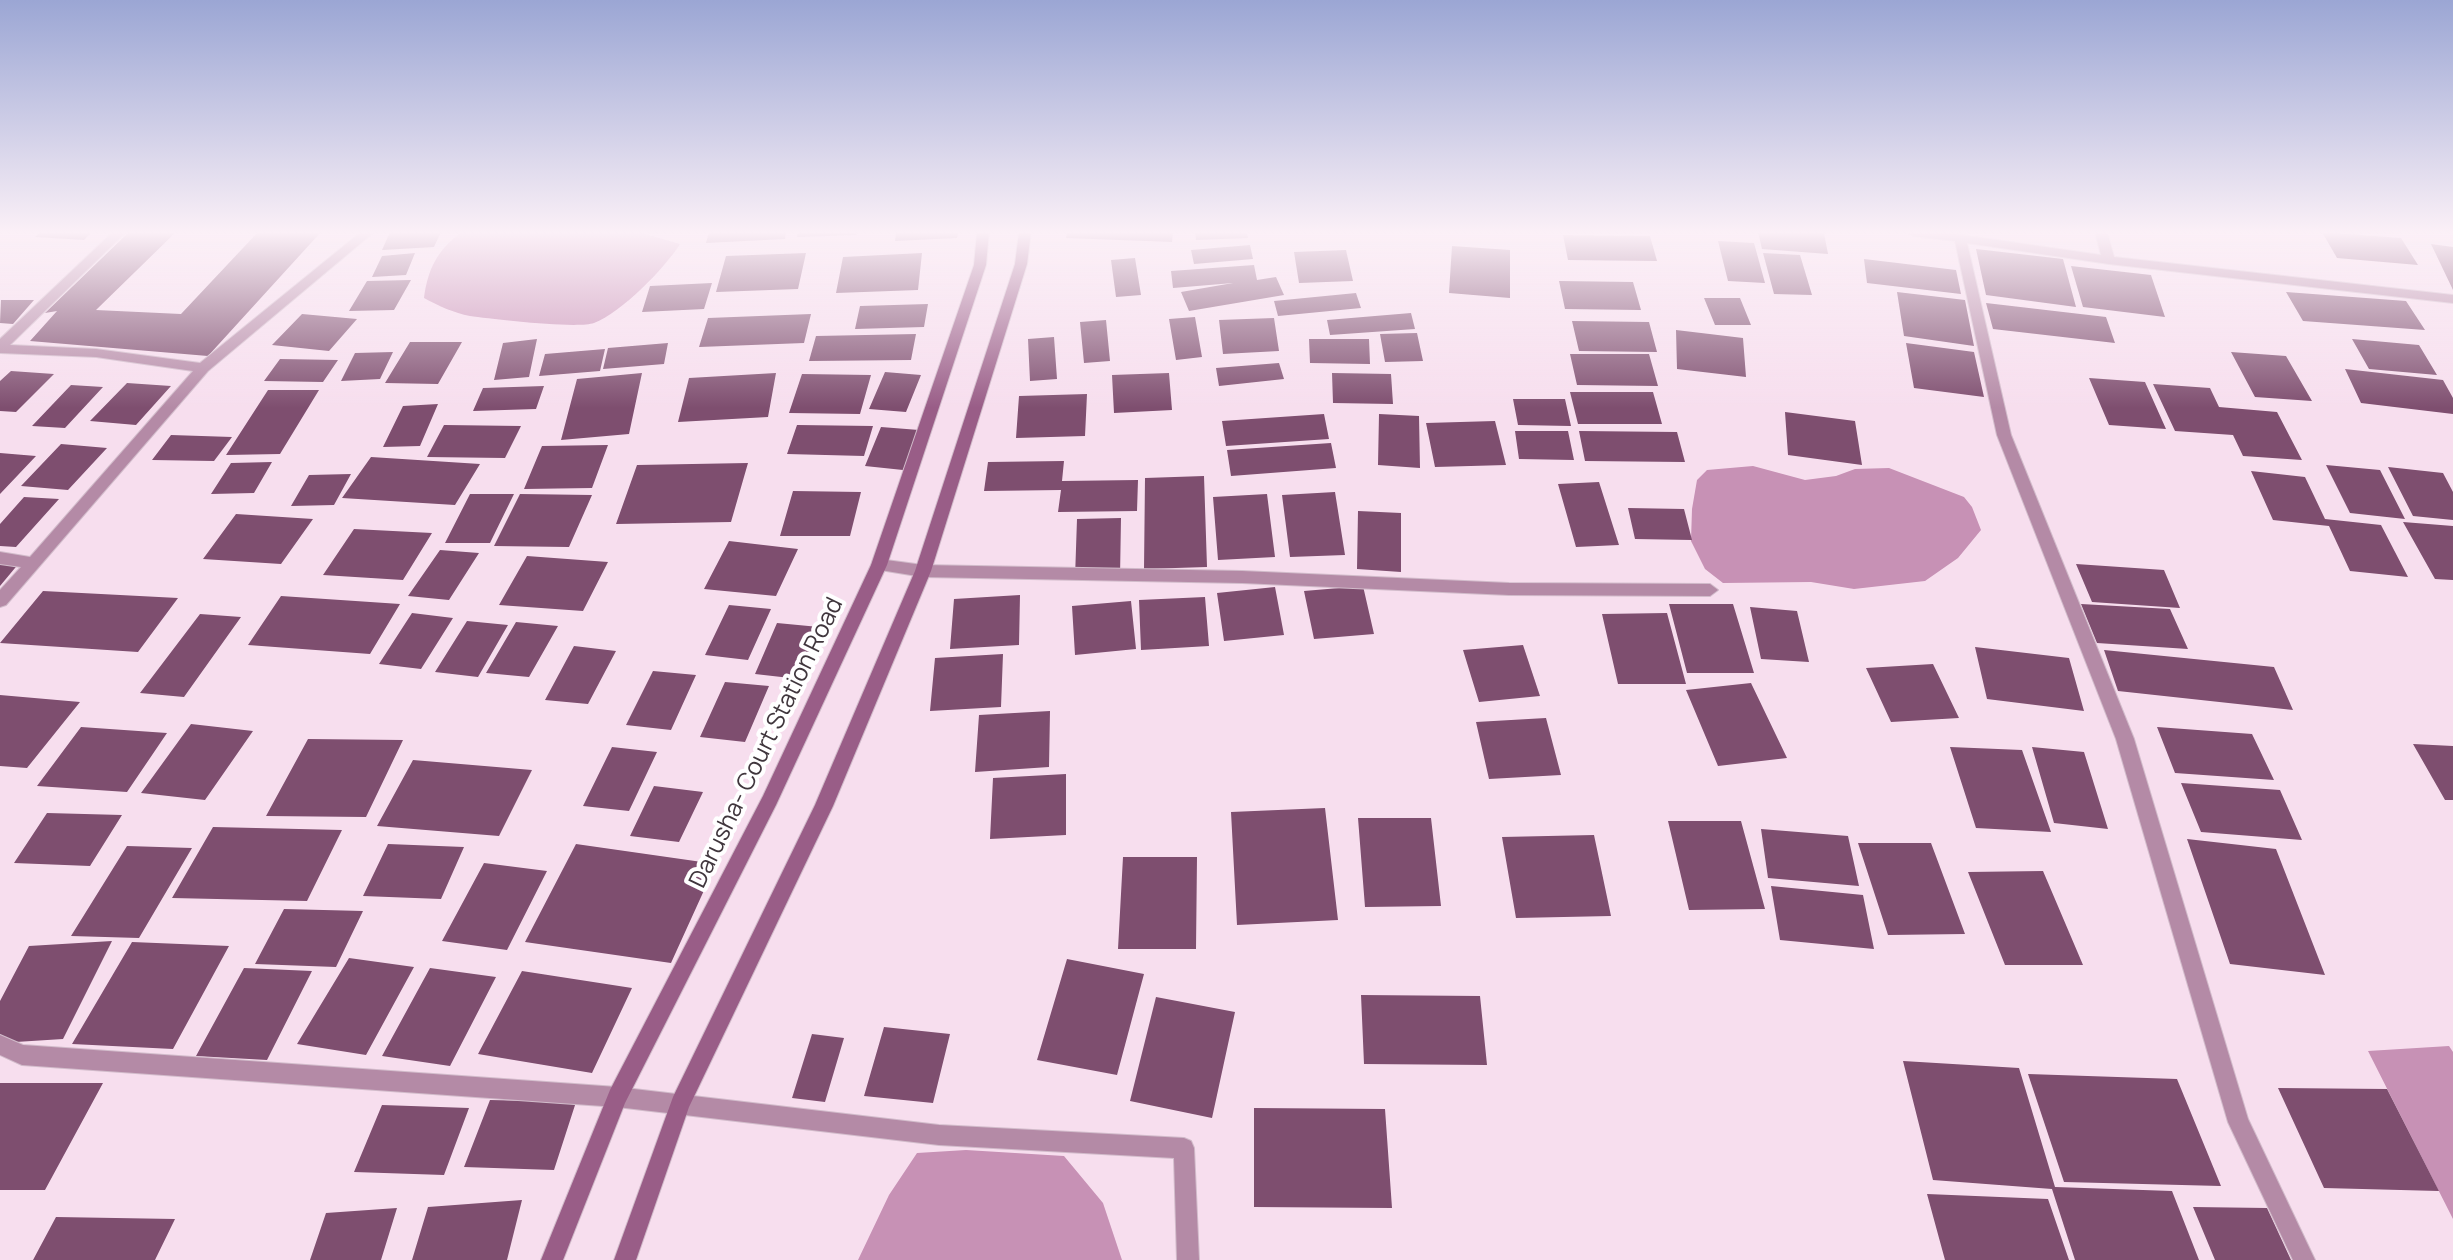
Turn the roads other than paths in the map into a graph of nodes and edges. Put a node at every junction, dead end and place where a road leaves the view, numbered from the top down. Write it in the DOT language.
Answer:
graph roads {
  1 [pos="59,291"];
  2 [pos="297,291"];
  3 [pos="971,291"];
  4 [pos="1012,291"];
  5 [pos="1972,291"];
  6 [pos="2381,291"];
  7 [pos="2453,299"];
  8 [pos="0,348"];
  9 [pos="203,368"];
  10 [pos="0,558"];
  11 [pos="33,563"];
  12 [pos="879,565"];
  13 [pos="923,571"];
  14 [pos="1710,590"];
  15 [pos="0,601"];
  16 [pos="0,1045"];
  17 [pos="617,1097"];
  18 [pos="680,1104"];
  19 [pos="552,1260"];
  20 [pos="625,1260"];
  21 [pos="1188,1260"];
  22 [pos="2304,1260"];
  1 -- 8 [label="street"];
  2 -- 9 [label="street"];
  3 -- 12 [label="street, Darusha- Court Station Road"];
  4 -- 13 [label="street"];
  5 -- 22 [label="street"];
  6 -- 7 [label="street"];
  8 -- 9 [label="street"];
  9 -- 11 [label="street"];
  10 -- 11 [label="street"];
  11 -- 15 [label="street"];
  12 -- 13 [label="street"];
  12 -- 17 [label="street, Darusha- Court Station Road"];
  13 -- 14 [label="street"];
  13 -- 18 [label="street"];
  16 -- 17 [label="street"];
  17 -- 18 [label="street"];
  17 -- 19 [label="street, Darusha- Court Station Road"];
  18 -- 20 [label="street"];
  18 -- 21 [label="street"];
}
